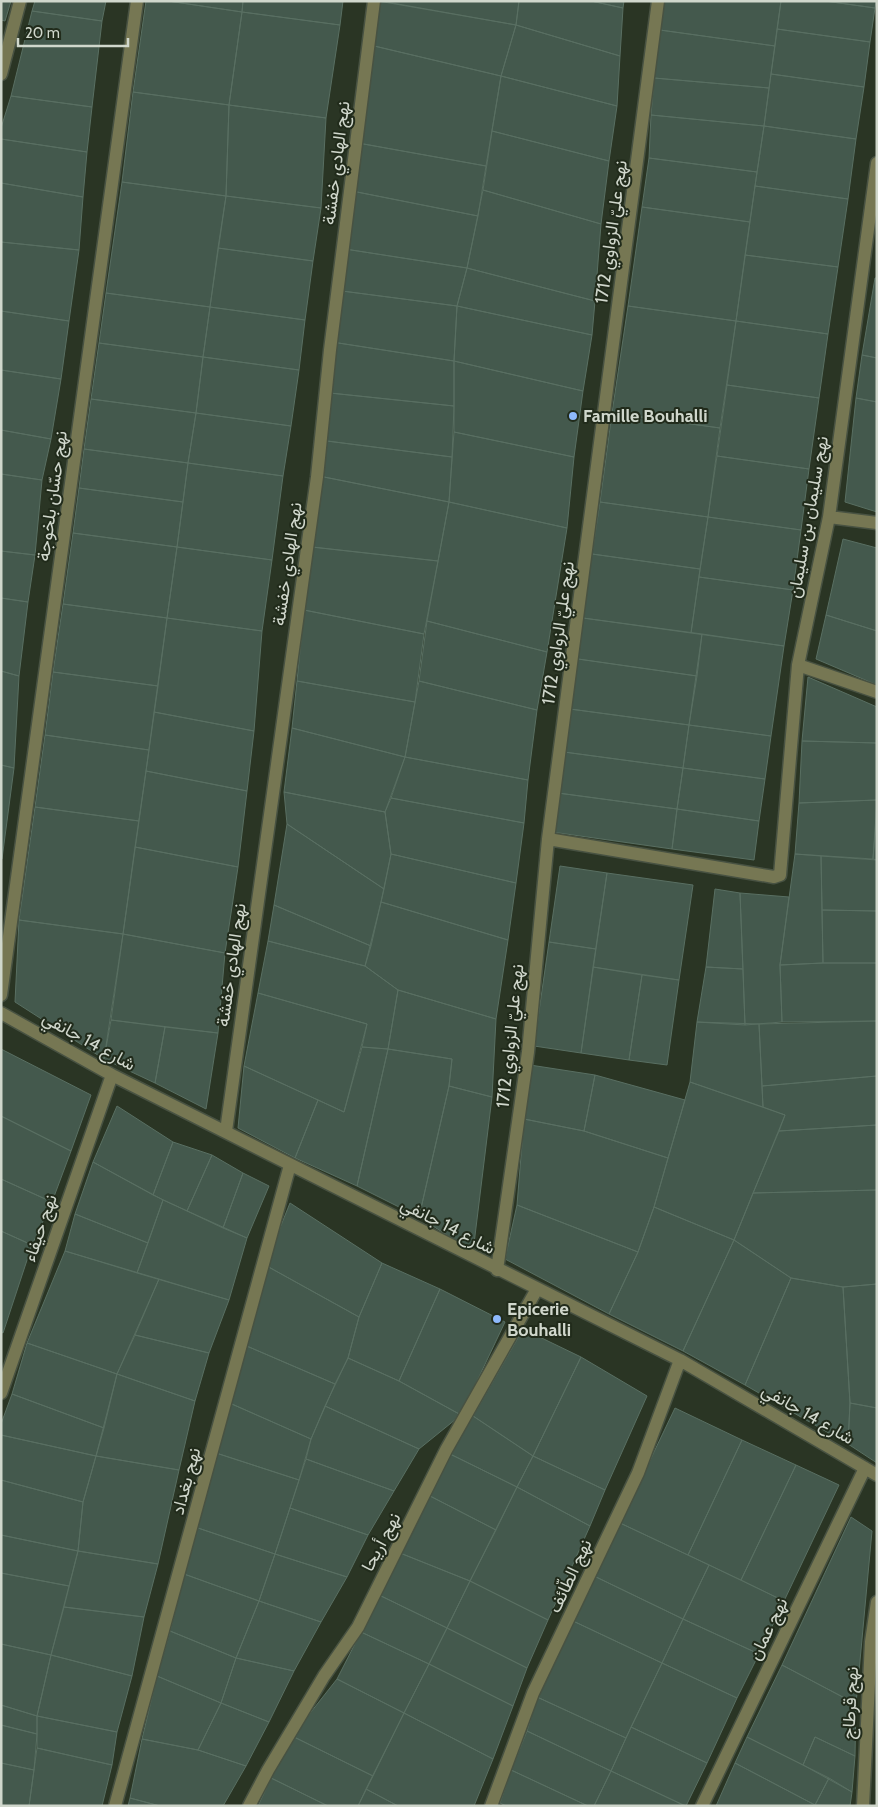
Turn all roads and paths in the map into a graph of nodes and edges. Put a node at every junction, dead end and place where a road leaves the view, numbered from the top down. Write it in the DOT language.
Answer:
graph roads {
  1 [pos="20,1"];
  2 [pos="137,1"];
  3 [pos="374,1"];
  4 [pos="658,1"];
  5 [pos="1,74"];
  6 [pos="877,163"];
  7 [pos="829,517"];
  8 [pos="877,523"];
  9 [pos="798,665"];
  10 [pos="877,692"];
  11 [pos="548,839"];
  12 [pos="1,995"];
  13 [pos="1,1013"];
  14 [pos="112,1075"];
  15 [pos="226,1131"];
  16 [pos="290,1165"];
  17 [pos="497,1270"];
  18 [pos="537,1289"];
  19 [pos="680,1360"];
  20 [pos="1,1393"];
  21 [pos="865,1468"];
  22 [pos="877,1475"];
  23 [pos="877,1602"];
  24 [pos="115,1806"];
  25 [pos="250,1806"];
  26 [pos="491,1806"];
  27 [pos="702,1806"];
  28 [pos="863,1806"];
  1 -- 5 [label="street"];
  2 -- 12 [label="street, نهج حسّان بلخوجة"];
  3 -- 15 [label="street, نهج الهادي خفشة"];
  4 -- 11 [label="street, نهج عليّ الزواوي 1712"];
  6 -- 7 [label="street, نهج سليمان بن سليمان"];
  7 -- 8 [label="street"];
  7 -- 9 [label="street, نهج سليمان بن سليمان"];
  9 -- 10 [label="street"];
  9 -- 11 [label="street, نهج سليمان بن سليمان"];
  11 -- 17 [label="street, نهج عليّ الزواوي 1712"];
  13 -- 14 [label="street, شارع 14 جانفي"];
  14 -- 15 [label="street, شارع 14 جانفي"];
  14 -- 20 [label="street, نهج حيفاء"];
  15 -- 16 [label="street, شارع 14 جانفي"];
  16 -- 17 [label="street, شارع 14 جانفي"];
  16 -- 24 [label="street, نهج بغداد"];
  17 -- 18 [label="street, شارع 14 جانفي"];
  18 -- 19 [label="street, شارع 14 جانفي"];
  18 -- 25 [label="street, نهج أريحا"];
  19 -- 21 [label="street, شارع 14 جانفي"];
  19 -- 26 [label="street, نهج الطّائف"];
  21 -- 22 [label="street, شارع 14 جانفي"];
  21 -- 27 [label="street, نهج عمان"];
  23 -- 28 [label="street, نهج قرطاج"];
}
